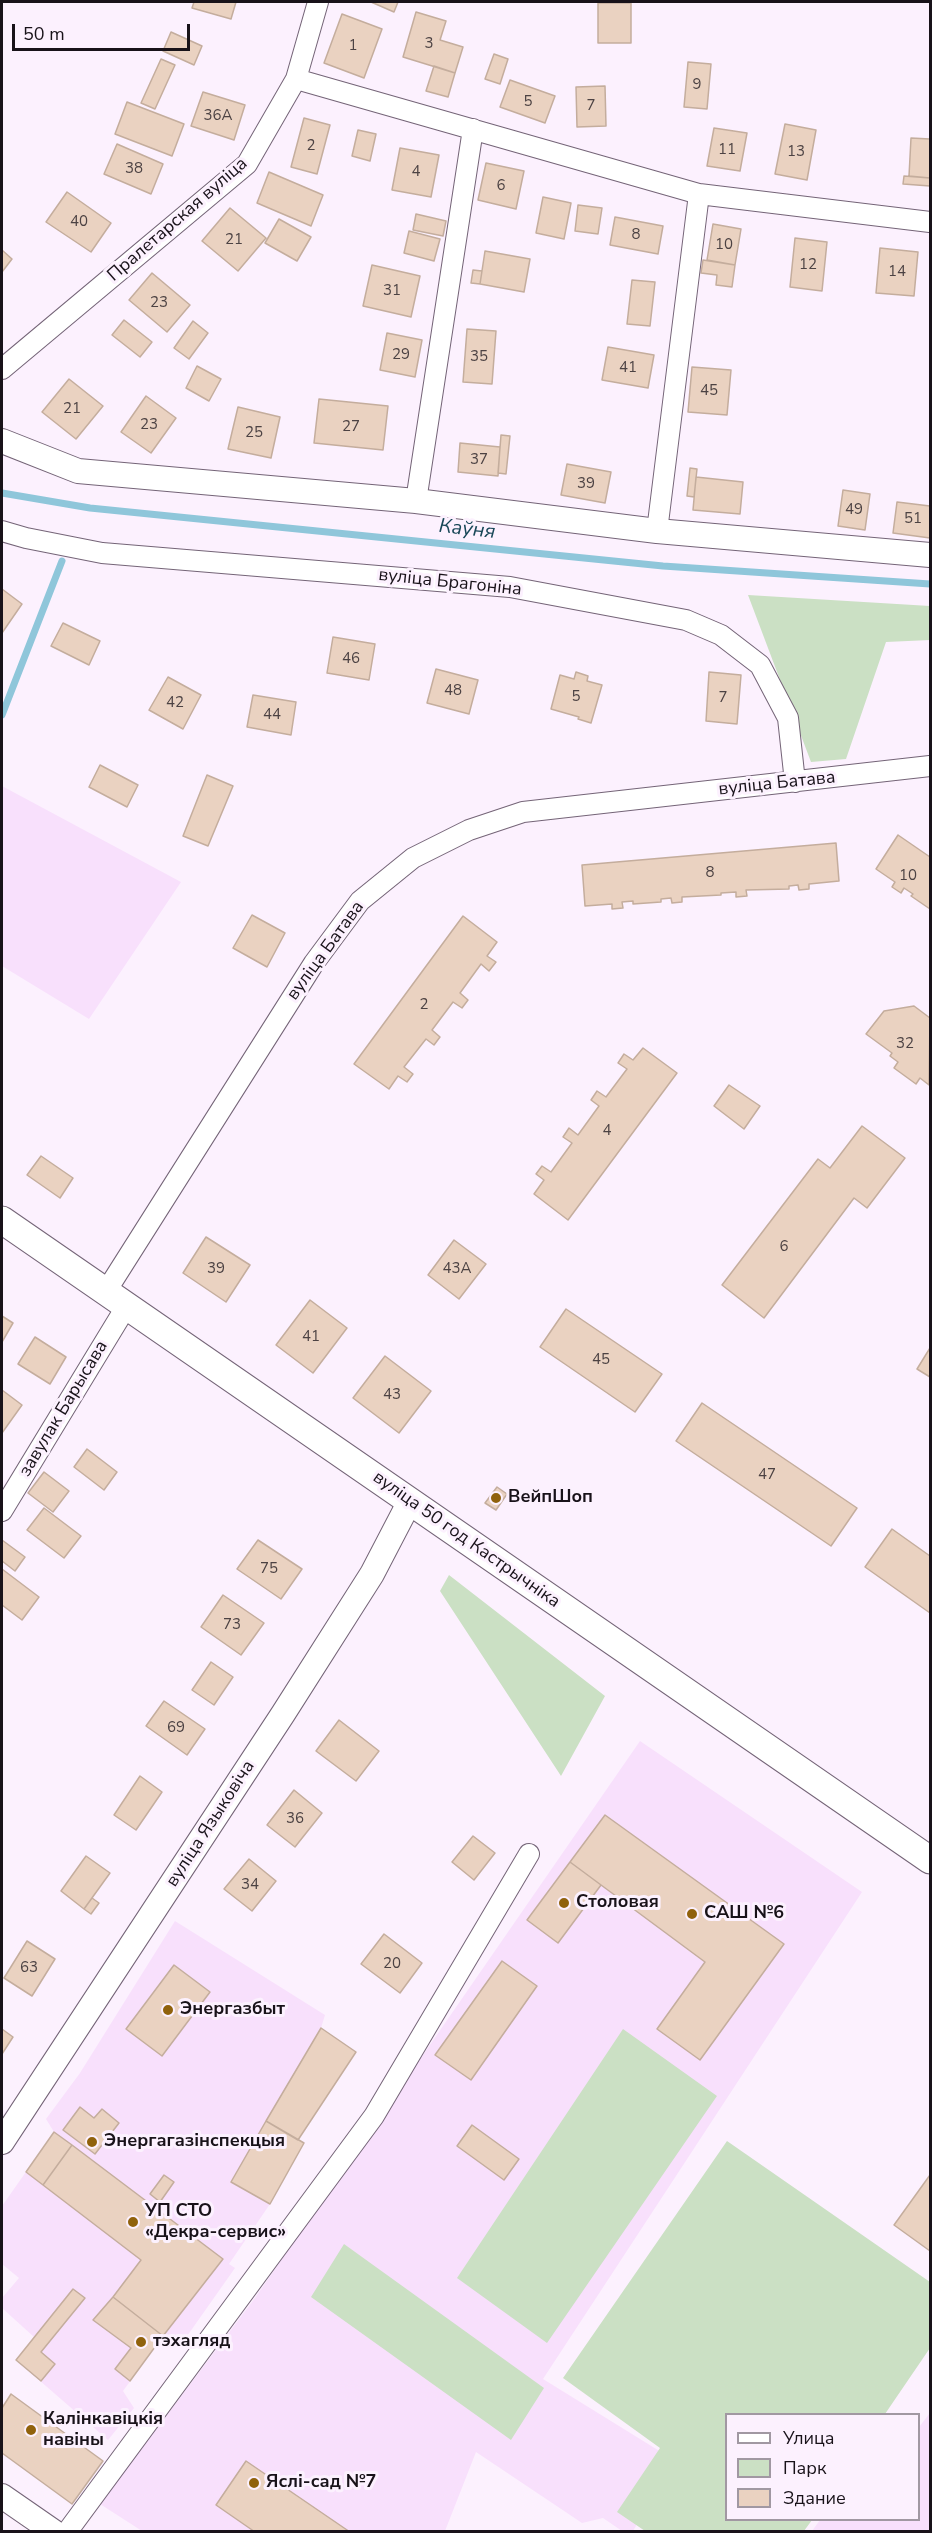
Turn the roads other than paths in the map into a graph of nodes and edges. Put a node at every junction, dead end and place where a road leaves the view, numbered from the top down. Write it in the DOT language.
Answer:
graph roads {
  1 [pos="318,2"];
  2 [pos="296,78"];
  3 [pos="473,129"];
  4 [pos="699,194"];
  5 [pos="930,222"];
  6 [pos="2,369"];
  7 [pos="2,441"];
  8 [pos="416,501"];
  9 [pos="2,531"];
  10 [pos="657,531"];
  11 [pos="930,555"];
  12 [pos="930,766"];
  13 [pos="795,782"];
  14 [pos="2,1220"];
  15 [pos="116,1300"];
  16 [pos="410,1501"];
  17 [pos="2,1510"];
  18 [pos="529,1854"];
  19 [pos="930,1860"];
  20 [pos="2,2142"];
  21 [pos="2,2496"];
  22 [pos="54,2532"];
  23 [pos="67,2532"];
  1 -- 2 [label="street, Пралетарская вуліца"];
  2 -- 3 [label="street"];
  2 -- 6 [label="street, Пралетарская вуліца"];
  3 -- 4 [label="street"];
  3 -- 8 [label="street"];
  4 -- 5 [label="street"];
  4 -- 10 [label="street"];
  7 -- 8 [label="street"];
  8 -- 10 [label="street"];
  9 -- 13 [label="street, вуліца Брагоніна"];
  10 -- 11 [label="street"];
  12 -- 13 [label="street, вуліца Батава"];
  13 -- 15 [label="street, вуліца Батава"];
  14 -- 15 [label="main road, вуліца 50 год Кастрычніка"];
  15 -- 16 [label="main road, вуліца 50 год Кастрычніка"];
  15 -- 17 [label="street, завулак Барысава"];
  16 -- 19 [label="main road, вуліца 50 год Кастрычніка"];
  16 -- 20 [label="street, вуліца Языковіча"];
  18 -- 23 [label="street"];
  21 -- 22 [label="street"];
}
